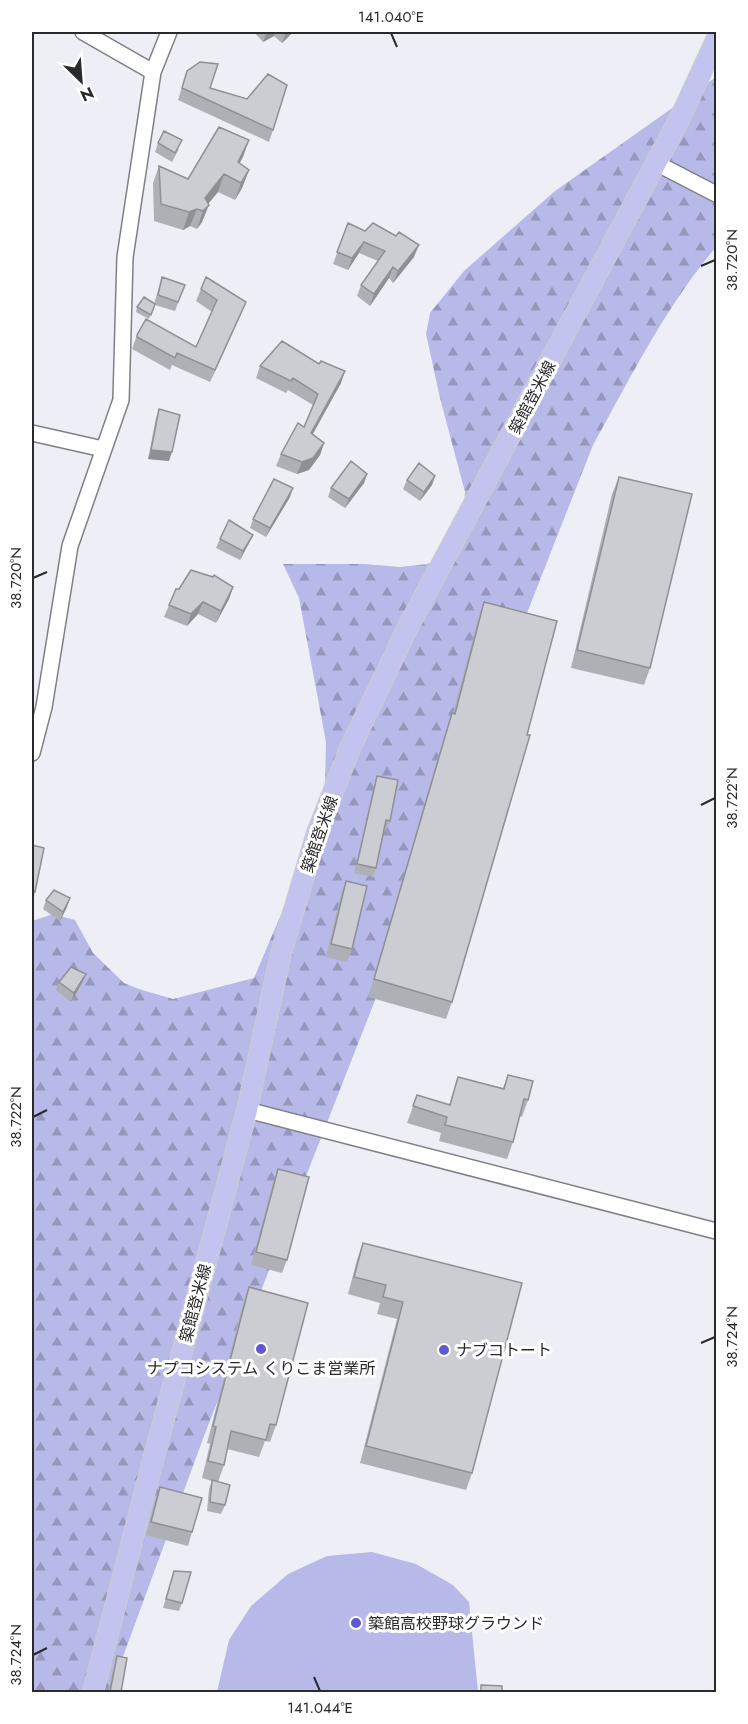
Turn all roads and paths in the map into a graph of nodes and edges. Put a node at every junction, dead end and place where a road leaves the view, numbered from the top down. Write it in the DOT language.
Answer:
graph roads {
  1 [pos="83,32"];
  2 [pos="169,32"];
  3 [pos="717,40"];
  4 [pos="153,72"];
  5 [pos="656,163"];
  6 [pos="717,194"];
  7 [pos="32,434"];
  8 [pos="103,449"];
  9 [pos="32,753"];
  10 [pos="247,1110"];
  11 [pos="717,1231"];
  12 [pos="93,1692"];
  1 -- 4 [label="street"];
  2 -- 4 [label="street"];
  3 -- 5 [label="main road, 築館登米線"];
  4 -- 8 [label="street"];
  5 -- 6 [label="street"];
  5 -- 10 [label="main road, 築館登米線"];
  7 -- 8 [label="street"];
  8 -- 9 [label="street"];
  10 -- 11 [label="street"];
  10 -- 12 [label="main road, 築館登米線"];
}
